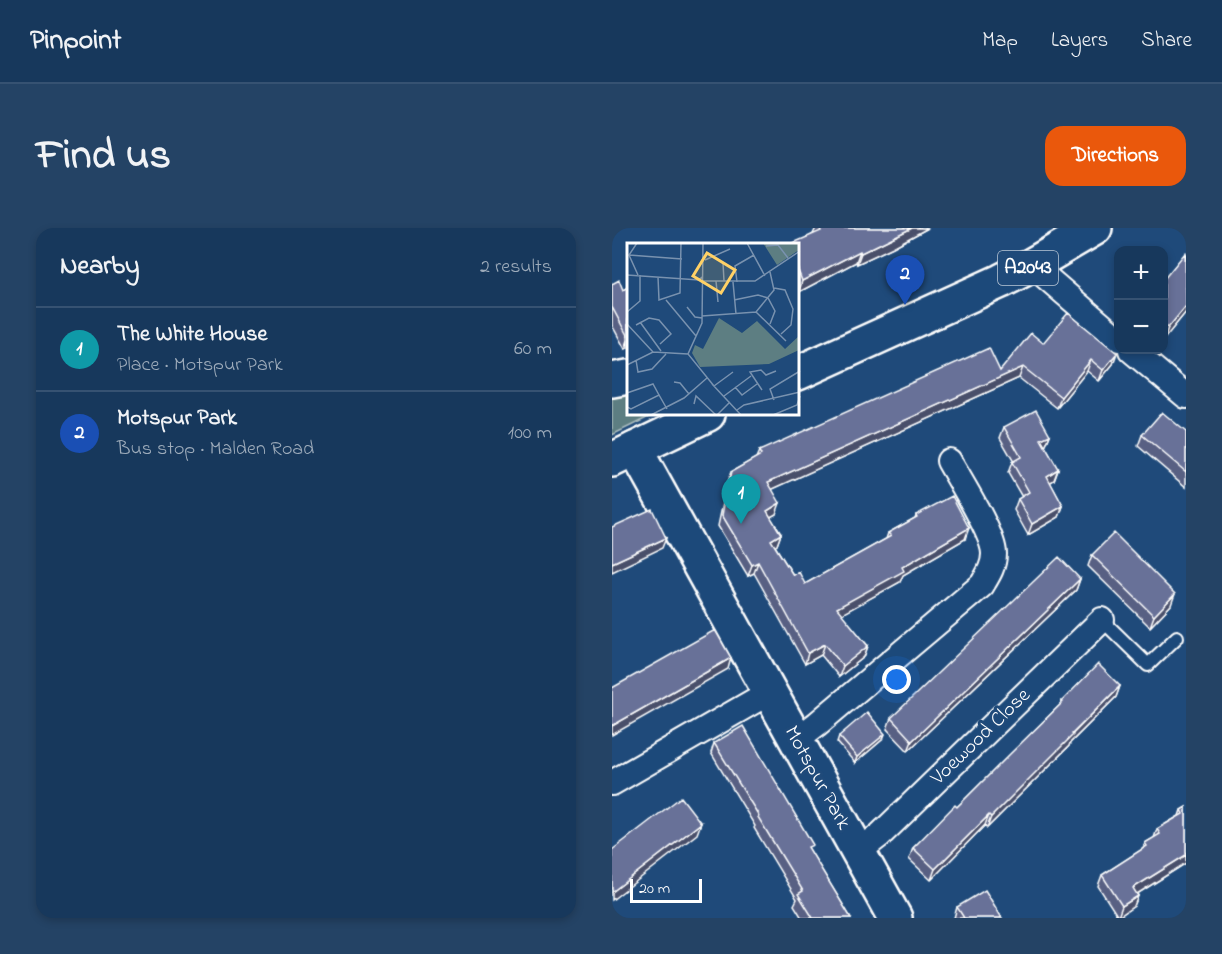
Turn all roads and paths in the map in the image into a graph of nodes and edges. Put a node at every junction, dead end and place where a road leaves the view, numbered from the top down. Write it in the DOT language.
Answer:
graph roads {
  1 [pos="1095,228"];
  2 [pos="1032,265"];
  3 [pos="1114,335"];
  4 [pos="1136,354"];
  5 [pos="800,372"];
  6 [pos="627,377"];
  7 [pos="612,380"];
  8 [pos="1186,396"];
  9 [pos="702,416"];
  10 [pos="624,454"];
  11 [pos="949,461"];
  12 [pos="1102,620"];
  13 [pos="1177,637"];
  14 [pos="770,692"];
  15 [pos="796,740"];
  16 [pos="612,783"];
  17 [pos="858,852"];
  18 [pos="894,918"];
  1 -- 2 [label="street, A2043"];
  2 -- 3 [label="street"];
  2 -- 5 [label="street, A2043"];
  4 -- 8 [label="street"];
  6 -- 7 [label="street"];
  9 -- 10 [label="street"];
  10 -- 14 [label="street, Motspur Park"];
  11 -- 15 [label="street"];
  12 -- 13 [label="lane"];
  12 -- 17 [label="street, Voewood Close"];
  14 -- 15 [label="street, Motspur Park"];
  14 -- 16 [label="street"];
  15 -- 17 [label="street, Motspur Park"];
  17 -- 18 [label="street, Motspur Park"];
}
